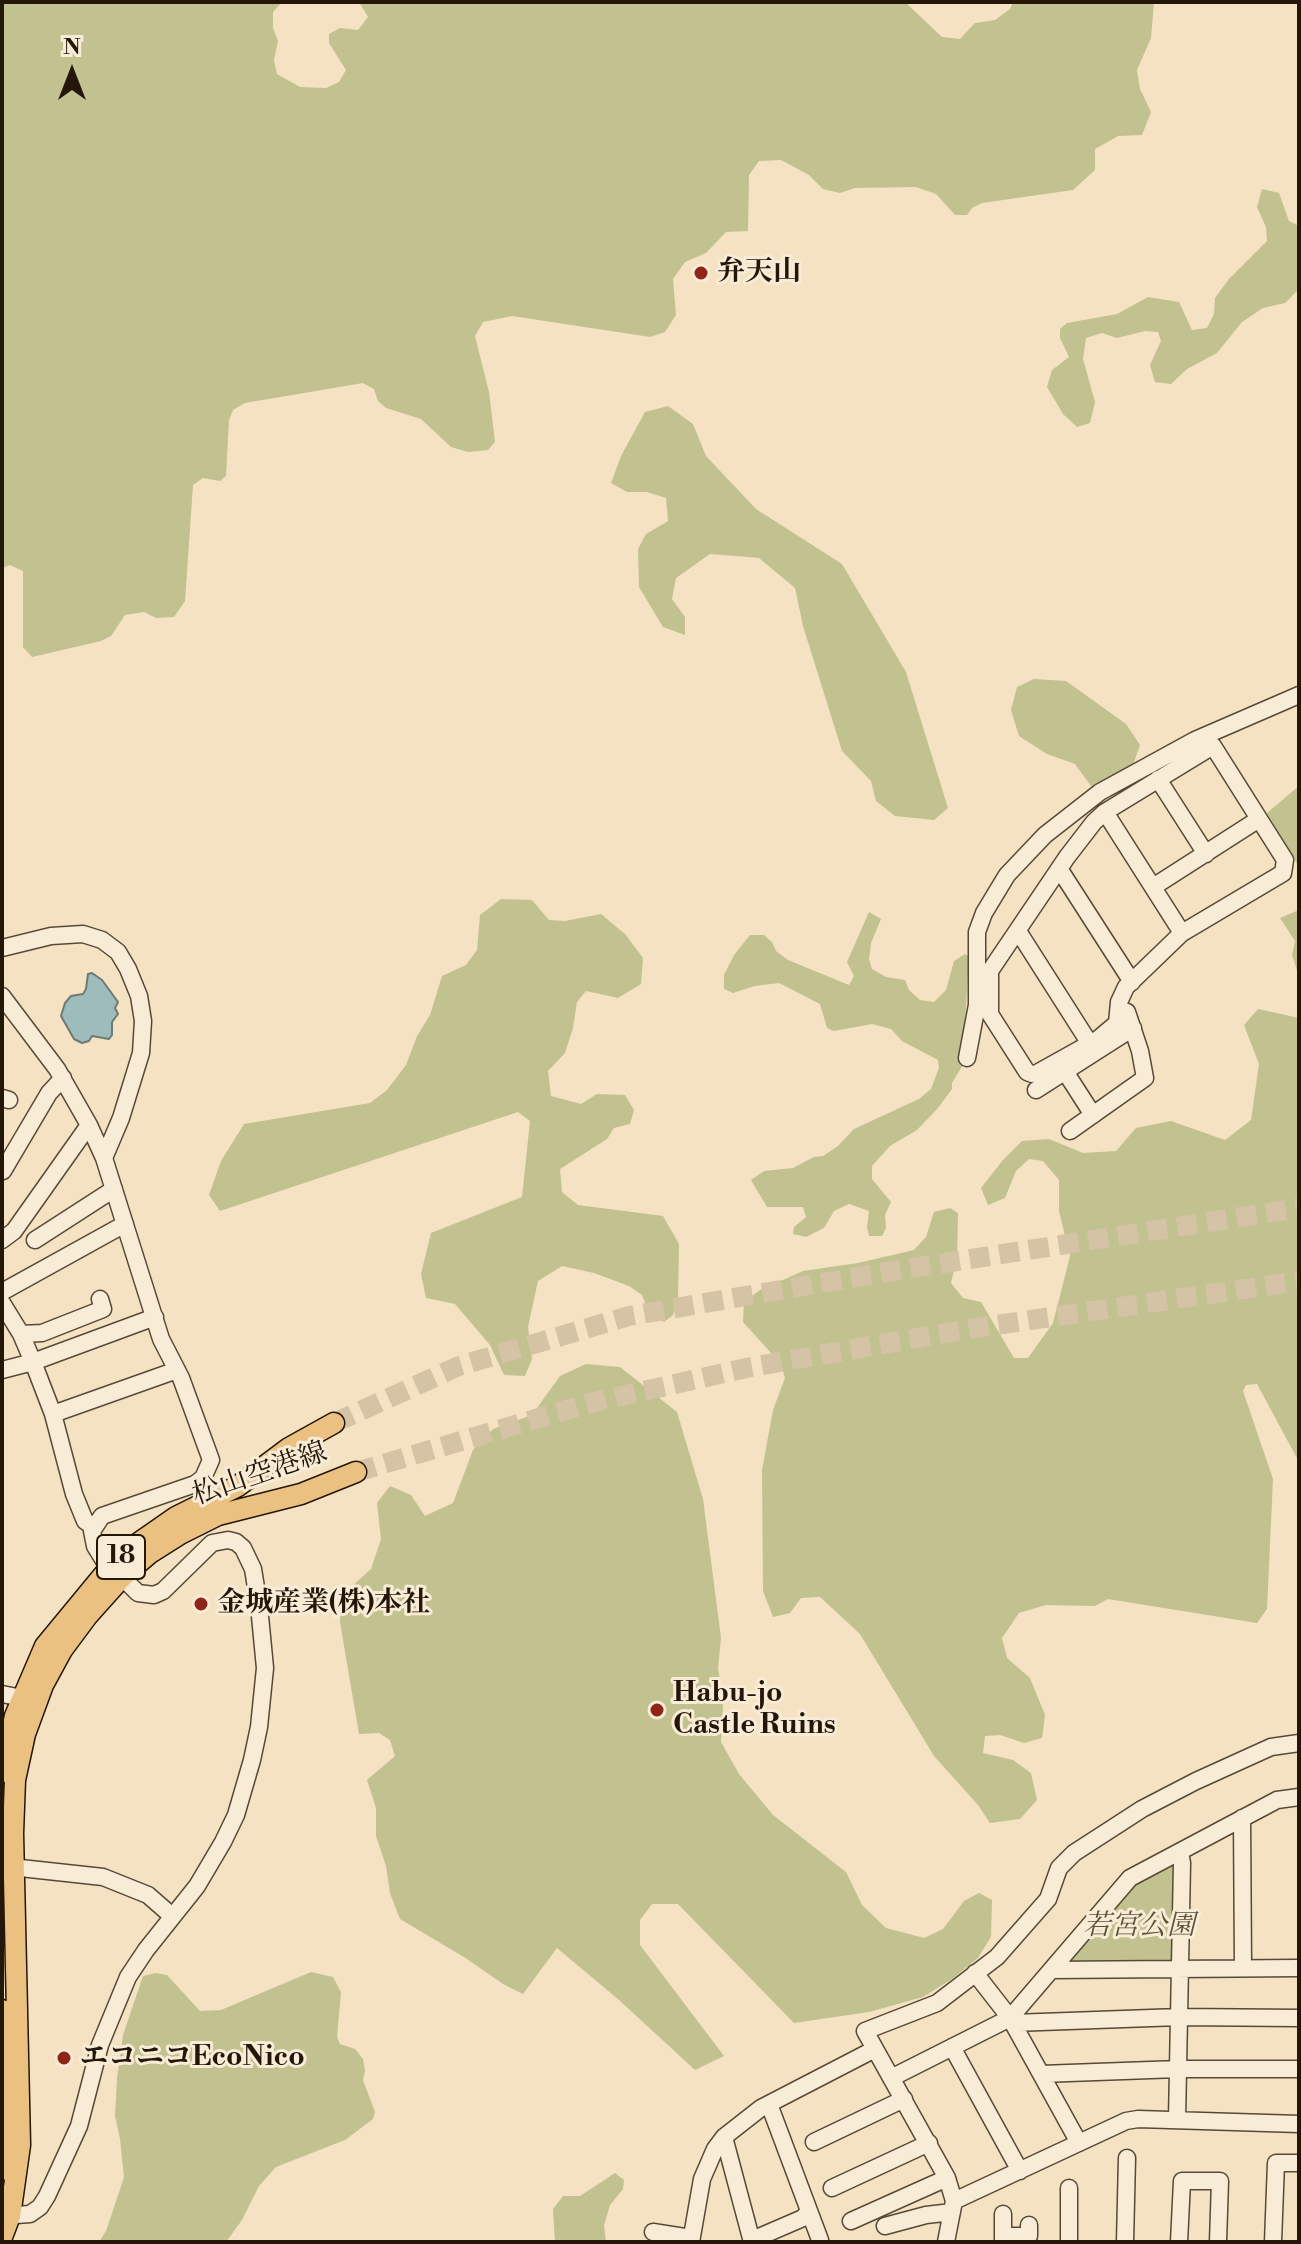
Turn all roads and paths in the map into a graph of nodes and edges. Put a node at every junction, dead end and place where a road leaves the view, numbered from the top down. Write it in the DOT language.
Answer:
graph roads {
  1 [pos="1299,695"];
  2 [pos="1212,740"];
  3 [pos="1158,779"];
  4 [pos="1105,812"];
  5 [pos="1259,819"];
  6 [pos="1206,854"];
  7 [pos="1060,870"];
  8 [pos="1292,871"];
  9 [pos="1153,887"];
  10 [pos="1018,931"];
  11 [pos="1182,933"];
  12 [pos="2,948"];
  13 [pos="1132,982"];
  14 [pos="2,996"];
  15 [pos="1119,1009"];
  16 [pos="1133,1028"];
  17 [pos="1090,1044"];
  18 [pos="967,1058"];
  19 [pos="1066,1073"];
  20 [pos="63,1078"];
  21 [pos="1036,1090"];
  22 [pos="1093,1115"];
  23 [pos="89,1125"];
  24 [pos="1070,1131"];
  25 [pos="104,1158"];
  26 [pos="7,1174"];
  27 [pos="114,1189"];
  28 [pos="125,1224"];
  29 [pos="2,1240"];
  30 [pos="35,1240"];
  31 [pos="2,1292"];
  32 [pos="100,1299"];
  33 [pos="2,1303"];
  34 [pos="155,1317"];
  35 [pos="21,1334"];
  36 [pos="33,1362"];
  37 [pos="2,1370"];
  38 [pos="177,1370"];
  39 [pos="53,1414"];
  40 [pos="334,1423"];
  41 [pos="356,1472"];
  42 [pos="94,1527"];
  43 [pos="117,1571"];
  44 [pos="12,1696"];
  45 [pos="1299,1743"];
  46 [pos="2,1772"];
  47 [pos="1299,1797"];
  48 [pos="1242,1818"];
  49 [pos="1180,1852"];
  50 [pos="8,1867"];
  51 [pos="172,1916"];
  52 [pos="1180,1968"];
  53 [pos="1243,1968"];
  54 [pos="1299,1968"];
  55 [pos="1051,1970"];
  56 [pos="975,1973"];
  57 [pos="2,2010"];
  58 [pos="1179,2017"];
  59 [pos="1299,2018"];
  60 [pos="1011,2020"];
  61 [pos="952,2047"];
  62 [pos="875,2049"];
  63 [pos="1178,2069"];
  64 [pos="1299,2069"];
  65 [pos="1041,2074"];
  66 [pos="891,2078"];
  67 [pos="904,2099"];
  68 [pos="769,2104"];
  69 [pos="1177,2120"];
  70 [pos="1299,2124"];
  71 [pos="724,2137"];
  72 [pos="814,2142"];
  73 [pos="929,2143"];
  74 [pos="1079,2143"];
  75 [pos="1127,2158"];
  76 [pos="1299,2163"];
  77 [pos="2,2170"];
  78 [pos="1020,2171"];
  79 [pos="947,2178"];
  80 [pos="832,2188"];
  81 [pos="1069,2188"];
  82 [pos="953,2206"];
  83 [pos="808,2212"];
  84 [pos="1003,2214"];
  85 [pos="6,2216"];
  86 [pos="851,2221"];
  87 [pos="1029,2225"];
  88 [pos="885,2226"];
  89 [pos="653,2232"];
  90 [pos="2,2237"];
  91 [pos="1003,2239"];
  92 [pos="691,2240"];
  93 [pos="820,2240"];
  94 [pos="752,2241"];
  95 [pos="946,2242"];
  96 [pos="1069,2242"];
  97 [pos="1125,2242"];
  98 [pos="1179,2242"];
  99 [pos="1218,2242"];
  100 [pos="1273,2242"];
  1 -- 2 [label="street"];
  2 -- 3 [label="street"];
  2 -- 5 [label="street"];
  2 -- 18 [label="street"];
  3 -- 4 [label="street"];
  3 -- 6 [label="street"];
  4 -- 7 [label="street"];
  4 -- 9 [label="street"];
  5 -- 6 [label="street"];
  5 -- 8 [label="street"];
  6 -- 9 [label="street"];
  7 -- 10 [label="street"];
  7 -- 13 [label="street"];
  8 -- 11 [label="street"];
  9 -- 11 [label="street"];
  10 -- 17 [label="street"];
  10 -- 17 [label="street"];
  11 -- 13 [label="street"];
  12 -- 25 [label="street"];
  13 -- 15 [label="street"];
  14 -- 20 [label="street"];
  15 -- 16 [label="street"];
  15 -- 17 [label="street"];
  16 -- 19 [label="street"];
  16 -- 22 [label="street"];
  19 -- 21 [label="street"];
  19 -- 22 [label="street"];
  20 -- 23 [label="street"];
  20 -- 26 [label="street"];
  22 -- 24 [label="street"];
  23 -- 25 [label="street"];
  23 -- 29 [label="street"];
  25 -- 27 [label="street"];
  27 -- 28 [label="street"];
  27 -- 30 [label="street"];
  28 -- 31 [label="street"];
  28 -- 34 [label="street"];
  32 -- 35 [label="street"];
  33 -- 35 [label="street"];
  34 -- 36 [label="street"];
  34 -- 38 [label="street"];
  35 -- 36 [label="street"];
  36 -- 37 [label="street"];
  36 -- 39 [label="street"];
  38 -- 39 [label="street"];
  38 -- 42 [label="street"];
  39 -- 42 [label="street"];
  40 -- 43 [label="main road, 松山空港線 / 18"];
  41 -- 43 [label="main road, 松山空港線 / 18"];
  42 -- 43 [label="street"];
  43 -- 44 [label="main road, 松山空港線 / 18"];
  43 -- 50 [label="main road, 松山空港線 / 18"];
  43 -- 51 [label="street"];
  44 -- 46 [label="main road, 松山空港線 / 18"];
  45 -- 56 [label="street"];
  47 -- 48 [label="street"];
  48 -- 49 [label="street"];
  48 -- 53 [label="street"];
  49 -- 52 [label="street"];
  49 -- 55 [label="street"];
  50 -- 51 [label="street"];
  50 -- 85 [label="main road, 松山空港線 / 18"];
  51 -- 85 [label="street"];
  52 -- 53 [label="street"];
  52 -- 55 [label="street"];
  52 -- 58 [label="street"];
  53 -- 54 [label="street"];
  55 -- 60 [label="street"];
  56 -- 60 [label="street"];
  56 -- 62 [label="street"];
  57 -- 77 [label="main road"];
  58 -- 59 [label="street"];
  58 -- 60 [label="street"];
  58 -- 63 [label="street"];
  60 -- 61 [label="street"];
  60 -- 65 [label="street"];
  61 -- 66 [label="street"];
  61 -- 78 [label="street"];
  62 -- 66 [label="street"];
  62 -- 68 [label="street"];
  63 -- 64 [label="street"];
  63 -- 65 [label="street"];
  63 -- 69 [label="street"];
  65 -- 74 [label="street"];
  66 -- 67 [label="street"];
  67 -- 72 [label="street"];
  67 -- 73 [label="street"];
  68 -- 71 [label="street"];
  68 -- 83 [label="street"];
  69 -- 70 [label="street"];
  69 -- 74 [label="street"];
  71 -- 92 [label="street"];
  71 -- 94 [label="street"];
  73 -- 79 [label="street"];
  73 -- 80 [label="street"];
  74 -- 78 [label="street"];
  75 -- 97 [label="street"];
  76 -- 100 [label="street"];
  78 -- 82 [label="street"];
  79 -- 82 [label="street"];
  79 -- 86 [label="street"];
  81 -- 96 [label="street"];
  82 -- 88 [label="street"];
  82 -- 95 [label="street"];
  83 -- 93 [label="street"];
  83 -- 94 [label="street"];
  84 -- 91 [label="street"];
  85 -- 90 [label="main road, 松山空港線 / 18"];
  87 -- 91 [label="street"];
  89 -- 92 [label="street"];
  98 -- 99 [label="street"];
}
